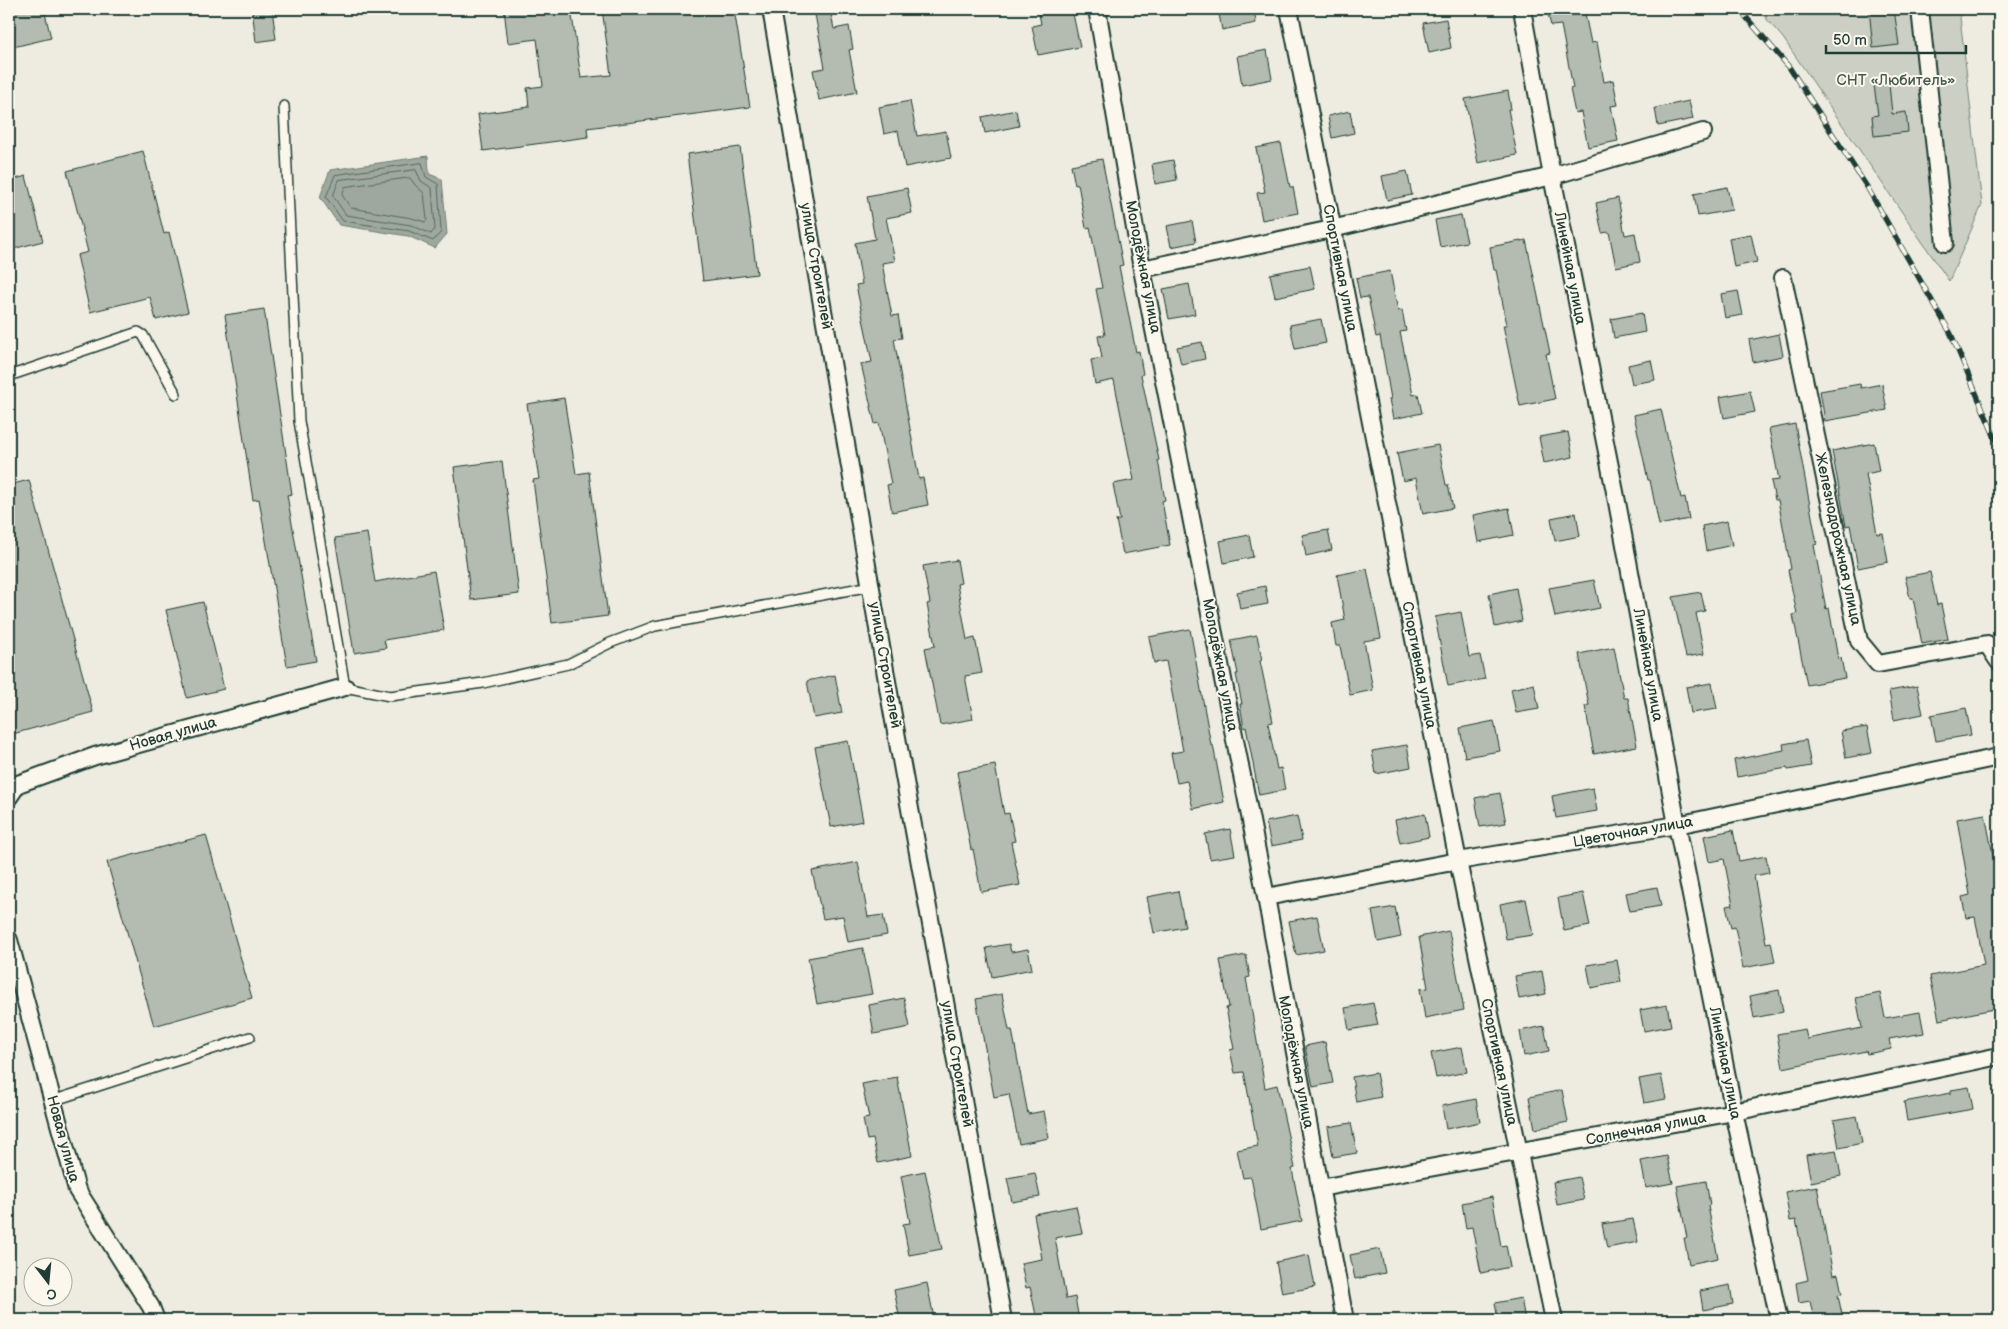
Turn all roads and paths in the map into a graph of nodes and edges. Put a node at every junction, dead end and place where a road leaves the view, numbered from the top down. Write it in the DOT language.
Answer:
graph roads {
  1 [pos="771,9"];
  2 [pos="1096,9"];
  3 [pos="1289,9"];
  4 [pos="1522,9"];
  5 [pos="1920,9"];
  6 [pos="284,106"];
  7 [pos="1703,132"];
  8 [pos="1552,176"];
  9 [pos="1332,229"];
  10 [pos="1946,243"];
  11 [pos="1142,269"];
  12 [pos="1783,278"];
  13 [pos="9,376"];
  14 [pos="176,394"];
  15 [pos="871,586"];
  16 [pos="1999,662"];
  17 [pos="345,686"];
  18 [pos="1999,757"];
  19 [pos="9,797"];
  20 [pos="1677,825"];
  21 [pos="1458,861"];
  22 [pos="1266,897"];
  23 [pos="10,947"];
  24 [pos="250,1037"];
  25 [pos="1999,1056"];
  26 [pos="52,1101"];
  27 [pos="1734,1112"];
  28 [pos="1518,1153"];
  29 [pos="1320,1188"];
  30 [pos="156,1320"];
  31 [pos="1004,1320"];
  32 [pos="1345,1320"];
  33 [pos="1554,1320"];
  34 [pos="1779,1320"];
  1 -- 15 [label="street, улица Строителей"];
  2 -- 11 [label="street, Молодёжная улица"];
  3 -- 9 [label="street, Спортивная улица"];
  4 -- 8 [label="street, Линейная улица"];
  5 -- 10 [label="street"];
  6 -- 17 [label="lane"];
  7 -- 8 [label="street"];
  8 -- 9 [label="street"];
  8 -- 20 [label="street, Линейная улица"];
  9 -- 11 [label="street"];
  9 -- 21 [label="street, Спортивная улица"];
  11 -- 22 [label="street, Молодёжная улица"];
  12 -- 16 [label="street, Железнодорожная улица"];
  13 -- 14 [label="lane"];
  15 -- 17 [label="lane"];
  15 -- 31 [label="street, улица Строителей"];
  17 -- 19 [label="street, Новая улица"];
  18 -- 20 [label="street, Цветочная улица"];
  20 -- 21 [label="street, Цветочная улица"];
  20 -- 27 [label="street, Линейная улица"];
  21 -- 22 [label="street, Цветочная улица"];
  21 -- 28 [label="street, Спортивная улица"];
  22 -- 29 [label="street, Молодёжная улица"];
  23 -- 26 [label="street, Новая улица"];
  24 -- 26 [label="lane"];
  25 -- 27 [label="street, Солнечная улица"];
  26 -- 30 [label="street, Новая улица"];
  27 -- 28 [label="street, Солнечная улица"];
  27 -- 34 [label="street, Линейная улица"];
  28 -- 29 [label="street, Солнечная улица"];
  28 -- 33 [label="street, Спортивная улица"];
  29 -- 32 [label="street, Молодёжная улица"];
}
